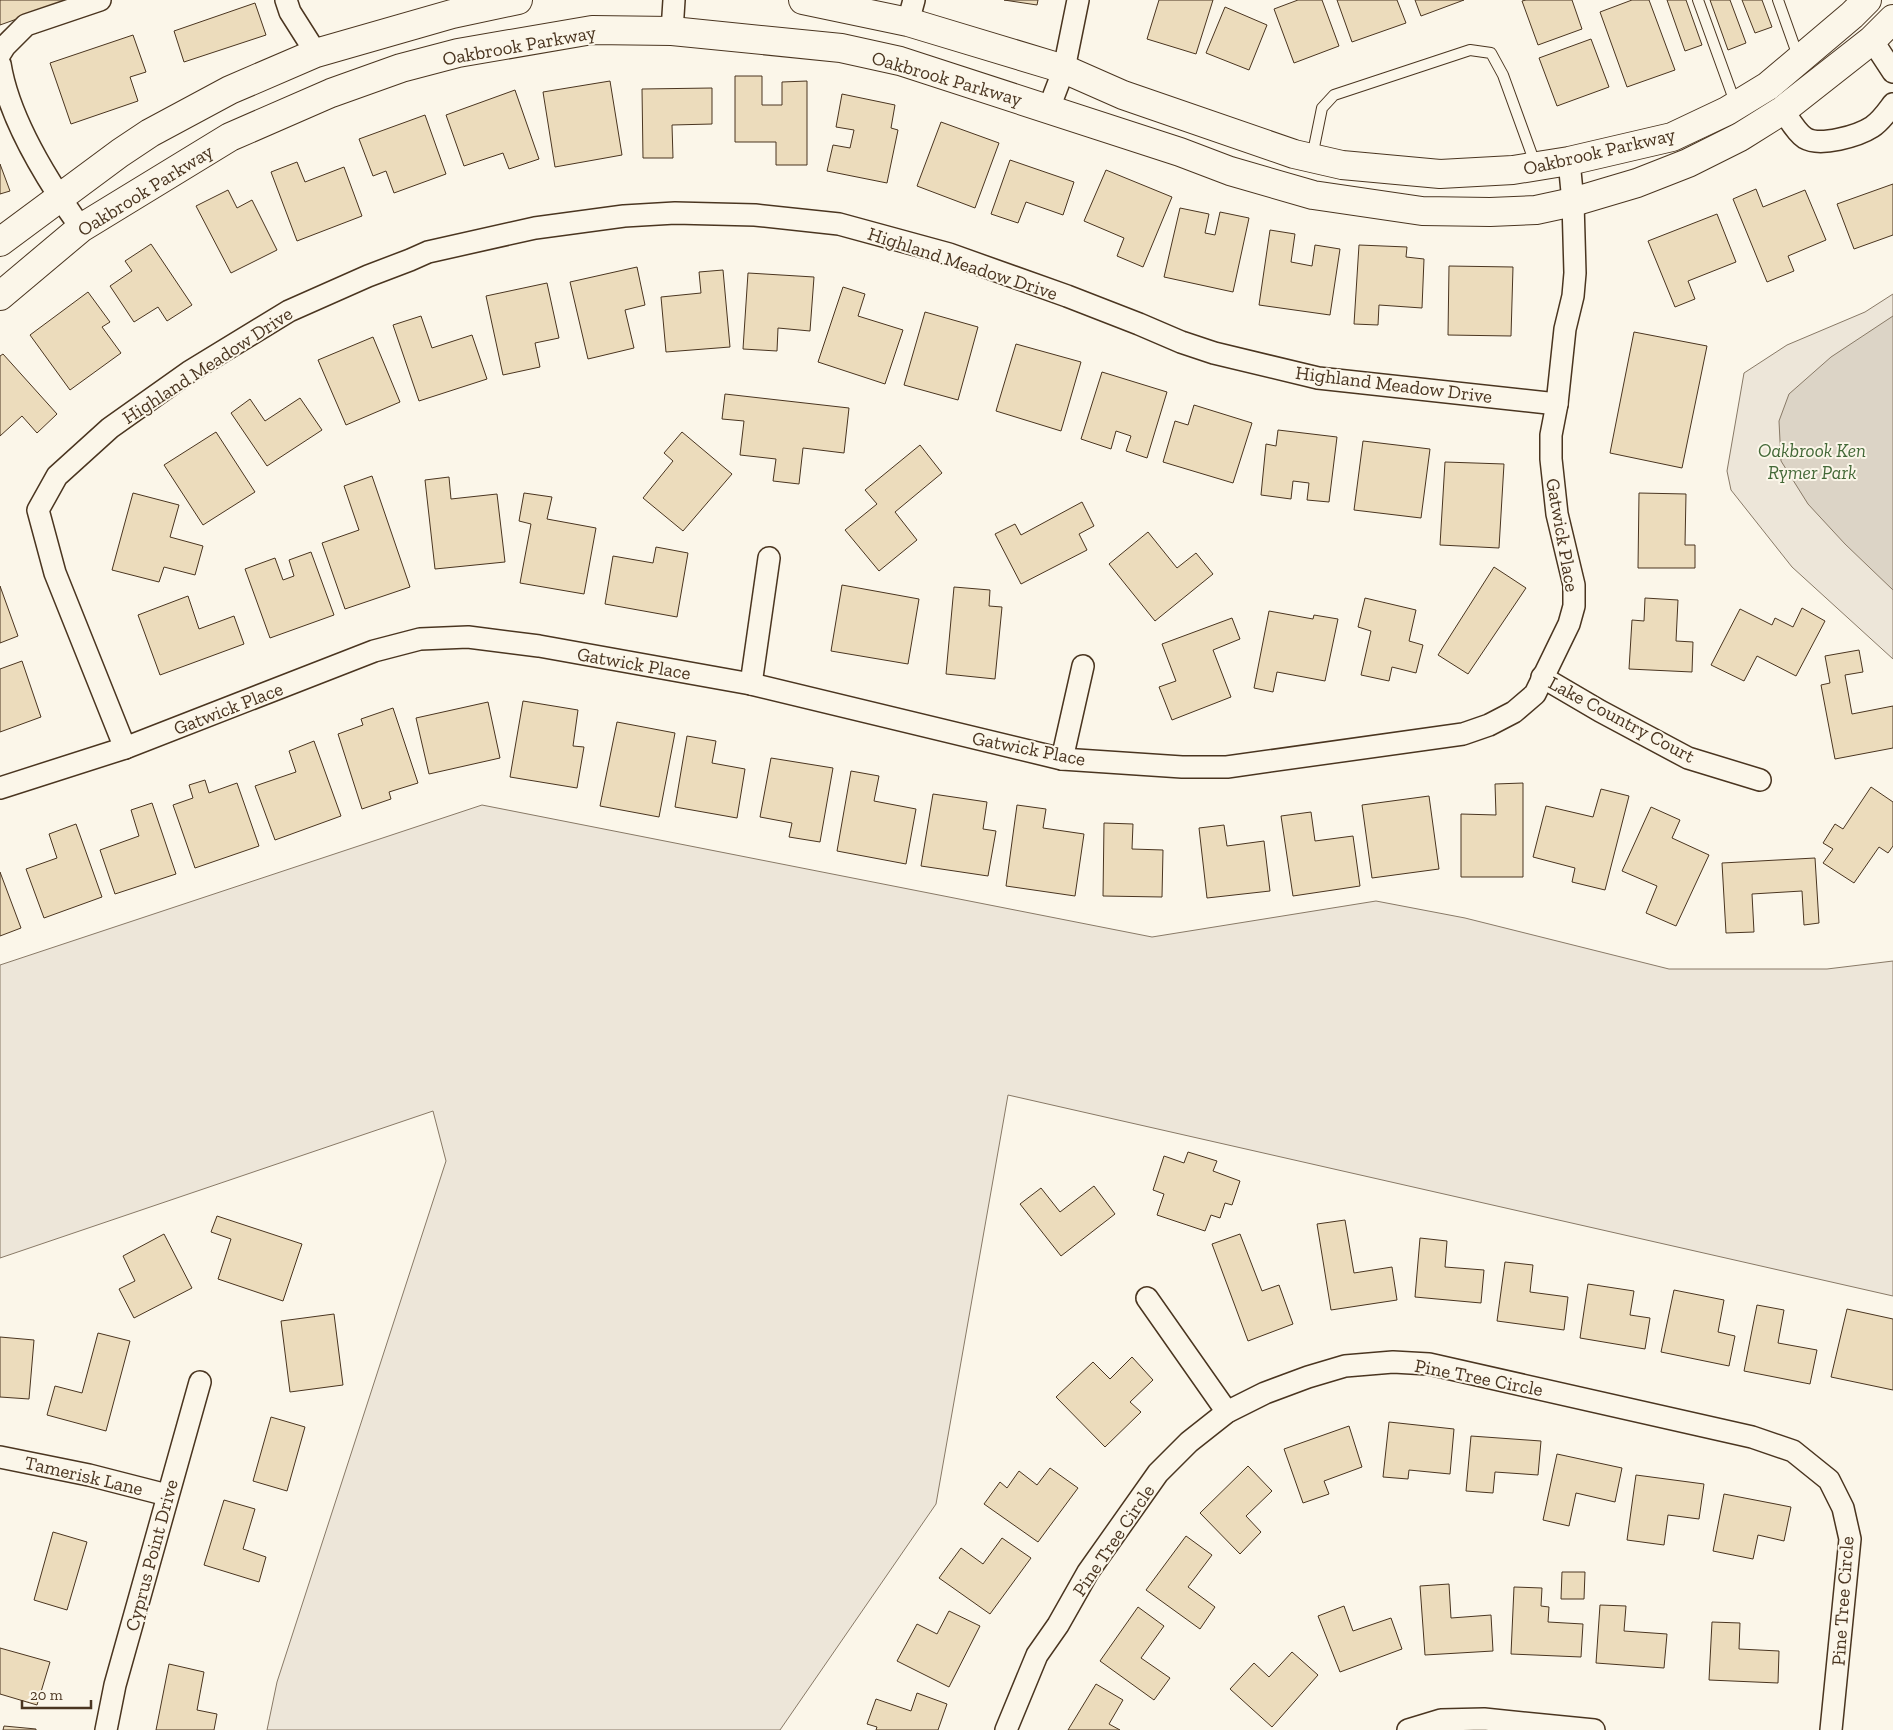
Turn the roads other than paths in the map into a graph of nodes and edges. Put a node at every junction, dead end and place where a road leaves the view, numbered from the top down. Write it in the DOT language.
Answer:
graph roads {
  1 [pos="100,0"];
  2 [pos="286,0"];
  3 [pos="518,0"];
  4 [pos="674,0"];
  5 [pos="803,0"];
  6 [pos="1078,0"];
  7 [pos="1698,0"];
  8 [pos="1778,0"];
  9 [pos="1867,0"];
  10 [pos="911,11"];
  11 [pos="1893,19"];
  12 [pos="672,31"];
  13 [pos="1872,40"];
  14 [pos="316,53"];
  15 [pos="0,54"];
  16 [pos="1799,60"];
  17 [pos="0,64"];
  18 [pos="1064,69"];
  19 [pos="1893,72"];
  20 [pos="1893,104"];
  21 [pos="1736,106"];
  22 [pos="1049,108"];
  23 [pos="1783,110"];
  24 [pos="1312,158"];
  25 [pos="1569,162"];
  26 [pos="1536,167"];
  27 [pos="60,198"];
  28 [pos="1574,202"];
  29 [pos="81,228"];
  30 [pos="0,242"];
  31 [pos="0,296"];
  32 [pos="1557,404"];
  33 [pos="770,558"];
  34 [pos="1083,666"];
  35 [pos="1542,677"];
  36 [pos="751,684"];
  37 [pos="125,748"];
  38 [pos="1062,759"];
  39 [pos="1760,780"];
  40 [pos="0,788"];
  41 [pos="1147,1298"];
  42 [pos="200,1382"];
  43 [pos="1226,1412"];
  44 [pos="0,1457"];
  45 [pos="167,1495"];
  46 [pos="106,1730"];
  47 [pos="1006,1730"];
  48 [pos="1408,1730"];
  49 [pos="1594,1730"];
  50 [pos="1831,1730"];
  1 -- 15 [label="street"];
  2 -- 14 [label="street"];
  3 -- 14 [label="street, Oakbrook Parkway"];
  4 -- 12 [label="street"];
  5 -- 10 [label="street, Oakbrook Parkway"];
  6 -- 18 [label="street"];
  7 -- 21 [label="lane"];
  8 -- 16 [label="lane"];
  9 -- 16 [label="street, Oakbrook Parkway"];
  10 -- 18 [label="street, Oakbrook Parkway"];
  11 -- 13 [label="street, Oakbrook Parkway"];
  12 -- 22 [label="street, Oakbrook Parkway"];
  12 -- 29 [label="street, Oakbrook Parkway"];
  13 -- 19 [label="street"];
  13 -- 23 [label="street, Oakbrook Parkway"];
  14 -- 27 [label="street, Oakbrook Parkway"];
  16 -- 21 [label="street, Oakbrook Parkway"];
  17 -- 27 [label="street"];
  18 -- 22 [label="street"];
  18 -- 24 [label="street, Oakbrook Parkway"];
  20 -- 23 [label="street"];
  21 -- 25 [label="street, Oakbrook Parkway"];
  22 -- 28 [label="street, Oakbrook Parkway"];
  23 -- 28 [label="street, Oakbrook Parkway"];
  24 -- 26 [label="street, Oakbrook Parkway"];
  24 -- 26 [label="lane"];
  25 -- 26 [label="street, Oakbrook Parkway"];
  25 -- 28 [label="street, Gatwick Place"];
  27 -- 29 [label="street"];
  27 -- 30 [label="street, Oakbrook Parkway"];
  28 -- 32 [label="street, Gatwick Place"];
  29 -- 31 [label="street, Oakbrook Parkway"];
  32 -- 35 [label="street, Gatwick Place"];
  32 -- 37 [label="street, Highland Meadow Drive"];
  33 -- 36 [label="street"];
  34 -- 38 [label="street"];
  35 -- 38 [label="street, Gatwick Place"];
  35 -- 39 [label="street, Lake Country Court"];
  36 -- 37 [label="street, Gatwick Place"];
  36 -- 38 [label="street, Gatwick Place"];
  37 -- 40 [label="street, Gatwick Place"];
  41 -- 43 [label="street"];
  42 -- 45 [label="street, Cyprus Point Drive"];
  43 -- 47 [label="street, Pine Tree Circle"];
  43 -- 50 [label="street, Pine Tree Circle"];
  44 -- 45 [label="street, Tamerisk Lane"];
  45 -- 46 [label="street, Cyprus Point Drive"];
  48 -- 49 [label="street"];
}
